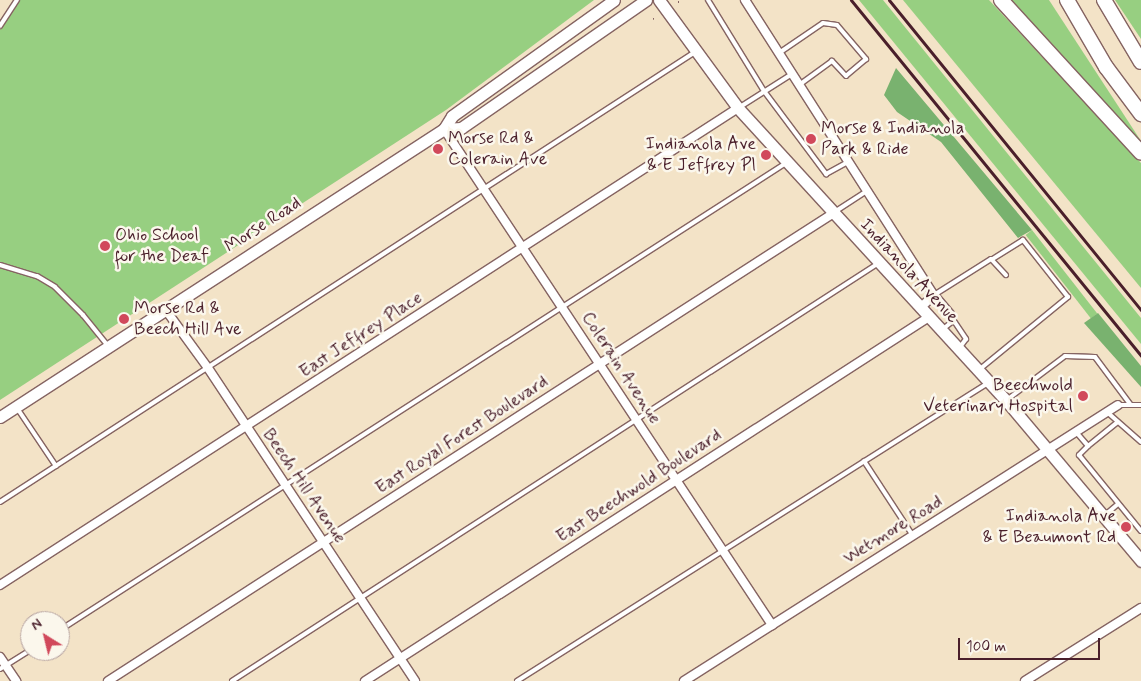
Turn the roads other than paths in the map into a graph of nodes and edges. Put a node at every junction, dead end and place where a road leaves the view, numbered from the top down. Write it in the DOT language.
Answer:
graph roads {
  1 [pos="17,0"];
  2 [pos="614,0"];
  3 [pos="646,0"];
  4 [pos="659,0"];
  5 [pos="708,0"];
  6 [pos="745,0"];
  7 [pos="1001,0"];
  8 [pos="1067,0"];
  9 [pos="1104,0"];
  10 [pos="0,26"];
  11 [pos="696,52"];
  12 [pos="779,53"];
  13 [pos="1141,62"];
  14 [pos="792,74"];
  15 [pos="799,85"];
  16 [pos="764,91"];
  17 [pos="738,108"];
  18 [pos="1141,114"];
  19 [pos="444,129"];
  20 [pos="1141,152"];
  21 [pos="848,162"];
  22 [pos="786,163"];
  23 [pos="485,189"];
  24 [pos="867,191"];
  25 [pos="832,214"];
  26 [pos="524,247"];
  27 [pos="993,259"];
  28 [pos="878,263"];
  29 [pos="0,265"];
  30 [pos="1006,275"];
  31 [pos="934,296"];
  32 [pos="563,307"];
  33 [pos="920,308"];
  34 [pos="165,309"];
  35 [pos="929,317"];
  36 [pos="952,317"];
  37 [pos="941,331"];
  38 [pos="108,347"];
  39 [pos="958,349"];
  40 [pos="600,364"];
  41 [pos="208,368"];
  42 [pos="978,371"];
  43 [pos="988,382"];
  44 [pos="1006,401"];
  45 [pos="1130,404"];
  46 [pos="1118,405"];
  47 [pos="1141,405"];
  48 [pos="16,406"];
  49 [pos="1107,412"];
  50 [pos="0,417"];
  51 [pos="637,419"];
  52 [pos="1118,422"];
  53 [pos="247,427"];
  54 [pos="1076,432"];
  55 [pos="1141,442"];
  56 [pos="1088,446"];
  57 [pos="1048,450"];
  58 [pos="864,461"];
  59 [pos="56,466"];
  60 [pos="677,480"];
  61 [pos="285,485"];
  62 [pos="0,502"];
  63 [pos="1118,504"];
  64 [pos="1104,516"];
  65 [pos="1141,531"];
  66 [pos="913,536"];
  67 [pos="323,542"];
  68 [pos="723,550"];
  69 [pos="1141,561"];
  70 [pos="0,585"];
  71 [pos="360,598"];
  72 [pos="1141,608"];
  73 [pos="70,624"];
  74 [pos="772,625"];
  75 [pos="20,656"];
  76 [pos="0,657"];
  77 [pos="400,658"];
  78 [pos="3,667"];
  79 [pos="695,678"];
  80 [pos="16,681"];
  81 [pos="108,681"];
  82 [pos="232,681"];
  83 [pos="365,681"];
  84 [pos="415,681"];
  85 [pos="517,681"];
  86 [pos="684,681"];
  87 [pos="1025,681"];
  1 -- 10 [label="lane"];
  2 -- 19 [label="main road, Morse Road"];
  3 -- 19 [label="main road, Morse Road"];
  4 -- 11 [label="main road, Indianola Avenue"];
  5 -- 16 [label="lane"];
  6 -- 12 [label="street"];
  7 -- 20 [label="highway"];
  8 -- 18 [label="highway"];
  9 -- 13 [label="highway"];
  11 -- 17 [label="main road, Indianola Avenue"];
  11 -- 23 [label="lane"];
  12 -- 14 [label="street"];
  12 -- 15 [label="lane"];
  14 -- 15 [label="street"];
  14 -- 16 [label="lane"];
  15 -- 21 [label="street"];
  16 -- 17 [label="lane"];
  16 -- 21 [label="lane"];
  17 -- 22 [label="main road, Indianola Avenue"];
  17 -- 26 [label="street, East Jeffrey Place"];
  19 -- 23 [label="street, Colerain Avenue"];
  19 -- 34 [label="main road, Morse Road"];
  21 -- 24 [label="street"];
  22 -- 25 [label="main road, Indianola Avenue"];
  22 -- 32 [label="lane"];
  23 -- 26 [label="street, Colerain Avenue"];
  23 -- 41 [label="lane"];
  24 -- 25 [label="lane"];
  24 -- 31 [label="street"];
  25 -- 28 [label="main road, Indianola Avenue"];
  25 -- 40 [label="street, East Royal Forest Boulevard"];
  26 -- 32 [label="street, Colerain Avenue"];
  26 -- 53 [label="street, East Jeffrey Place"];
  27 -- 30 [label="lane"];
  27 -- 31 [label="lane"];
  27 -- 42 [label="lane"];
  28 -- 33 [label="main road, Indianola Avenue"];
  28 -- 51 [label="lane"];
  29 -- 38 [label="lane"];
  31 -- 33 [label="street"];
  31 -- 36 [label="street"];
  32 -- 40 [label="street, Colerain Avenue"];
  32 -- 61 [label="lane"];
  33 -- 35 [label="main road, Indianola Avenue"];
  34 -- 38 [label="main road, Morse Road"];
  34 -- 41 [label="street, Beech Hill Avenue"];
  35 -- 37 [label="main road, Indianola Avenue"];
  35 -- 60 [label="street, East Beechwold Boulevard"];
  36 -- 37 [label="lane"];
  36 -- 39 [label="lane"];
  37 -- 39 [label="main road, Indianola Avenue"];
  38 -- 48 [label="main road, Morse Road"];
  39 -- 42 [label="main road, Indianola Avenue"];
  40 -- 51 [label="street, Colerain Avenue"];
  40 -- 67 [label="street, East Royal Forest Boulevard"];
  41 -- 53 [label="street, Beech Hill Avenue"];
  41 -- 59 [label="lane"];
  42 -- 43 [label="main road, Indianola Avenue"];
  43 -- 44 [label="main road, Indianola Avenue"];
  43 -- 58 [label="lane"];
  44 -- 45 [label="lane"];
  44 -- 57 [label="main road, Indianola Avenue"];
  45 -- 46 [label="lane"];
  45 -- 47 [label="lane"];
  46 -- 49 [label="street, Wetmore Road"];
  48 -- 50 [label="main road, Morse Road"];
  48 -- 59 [label="lane"];
  49 -- 52 [label="lane"];
  49 -- 54 [label="street, Wetmore Road"];
  51 -- 60 [label="street, Colerain Avenue"];
  51 -- 71 [label="lane"];
  52 -- 55 [label="lane"];
  52 -- 56 [label="lane"];
  53 -- 61 [label="street, Beech Hill Avenue"];
  53 -- 70 [label="street, East Jeffrey Place"];
  54 -- 56 [label="lane"];
  54 -- 57 [label="street, Wetmore Road"];
  56 -- 63 [label="lane"];
  57 -- 64 [label="main road, Indianola Avenue"];
  57 -- 66 [label="street, Wetmore Road"];
  58 -- 66 [label="lane"];
  58 -- 68 [label="lane"];
  59 -- 62 [label="lane"];
  60 -- 68 [label="street, Colerain Avenue"];
  60 -- 77 [label="street, East Beechwold Boulevard"];
  61 -- 67 [label="street, Beech Hill Avenue"];
  61 -- 73 [label="lane"];
  63 -- 64 [label="lane"];
  63 -- 65 [label="lane"];
  64 -- 69 [label="main road, Indianola Avenue"];
  66 -- 74 [label="street, Wetmore Road"];
  67 -- 71 [label="street, Beech Hill Avenue"];
  67 -- 81 [label="street, East Royal Forest Boulevard"];
  68 -- 74 [label="street, Colerain Avenue"];
  68 -- 85 [label="lane"];
  71 -- 77 [label="street, Beech Hill Avenue"];
  71 -- 82 [label="lane"];
  72 -- 87 [label="street"];
  74 -- 79 [label="street, Wetmore Road"];
  75 -- 78 [label="lane"];
  76 -- 78 [label="street"];
  77 -- 83 [label="street, East Beechwold Boulevard"];
  77 -- 84 [label="street, Beech Hill Avenue"];
  78 -- 80 [label="street"];
  79 -- 86 [label="street, Wetmore Road"];
}
